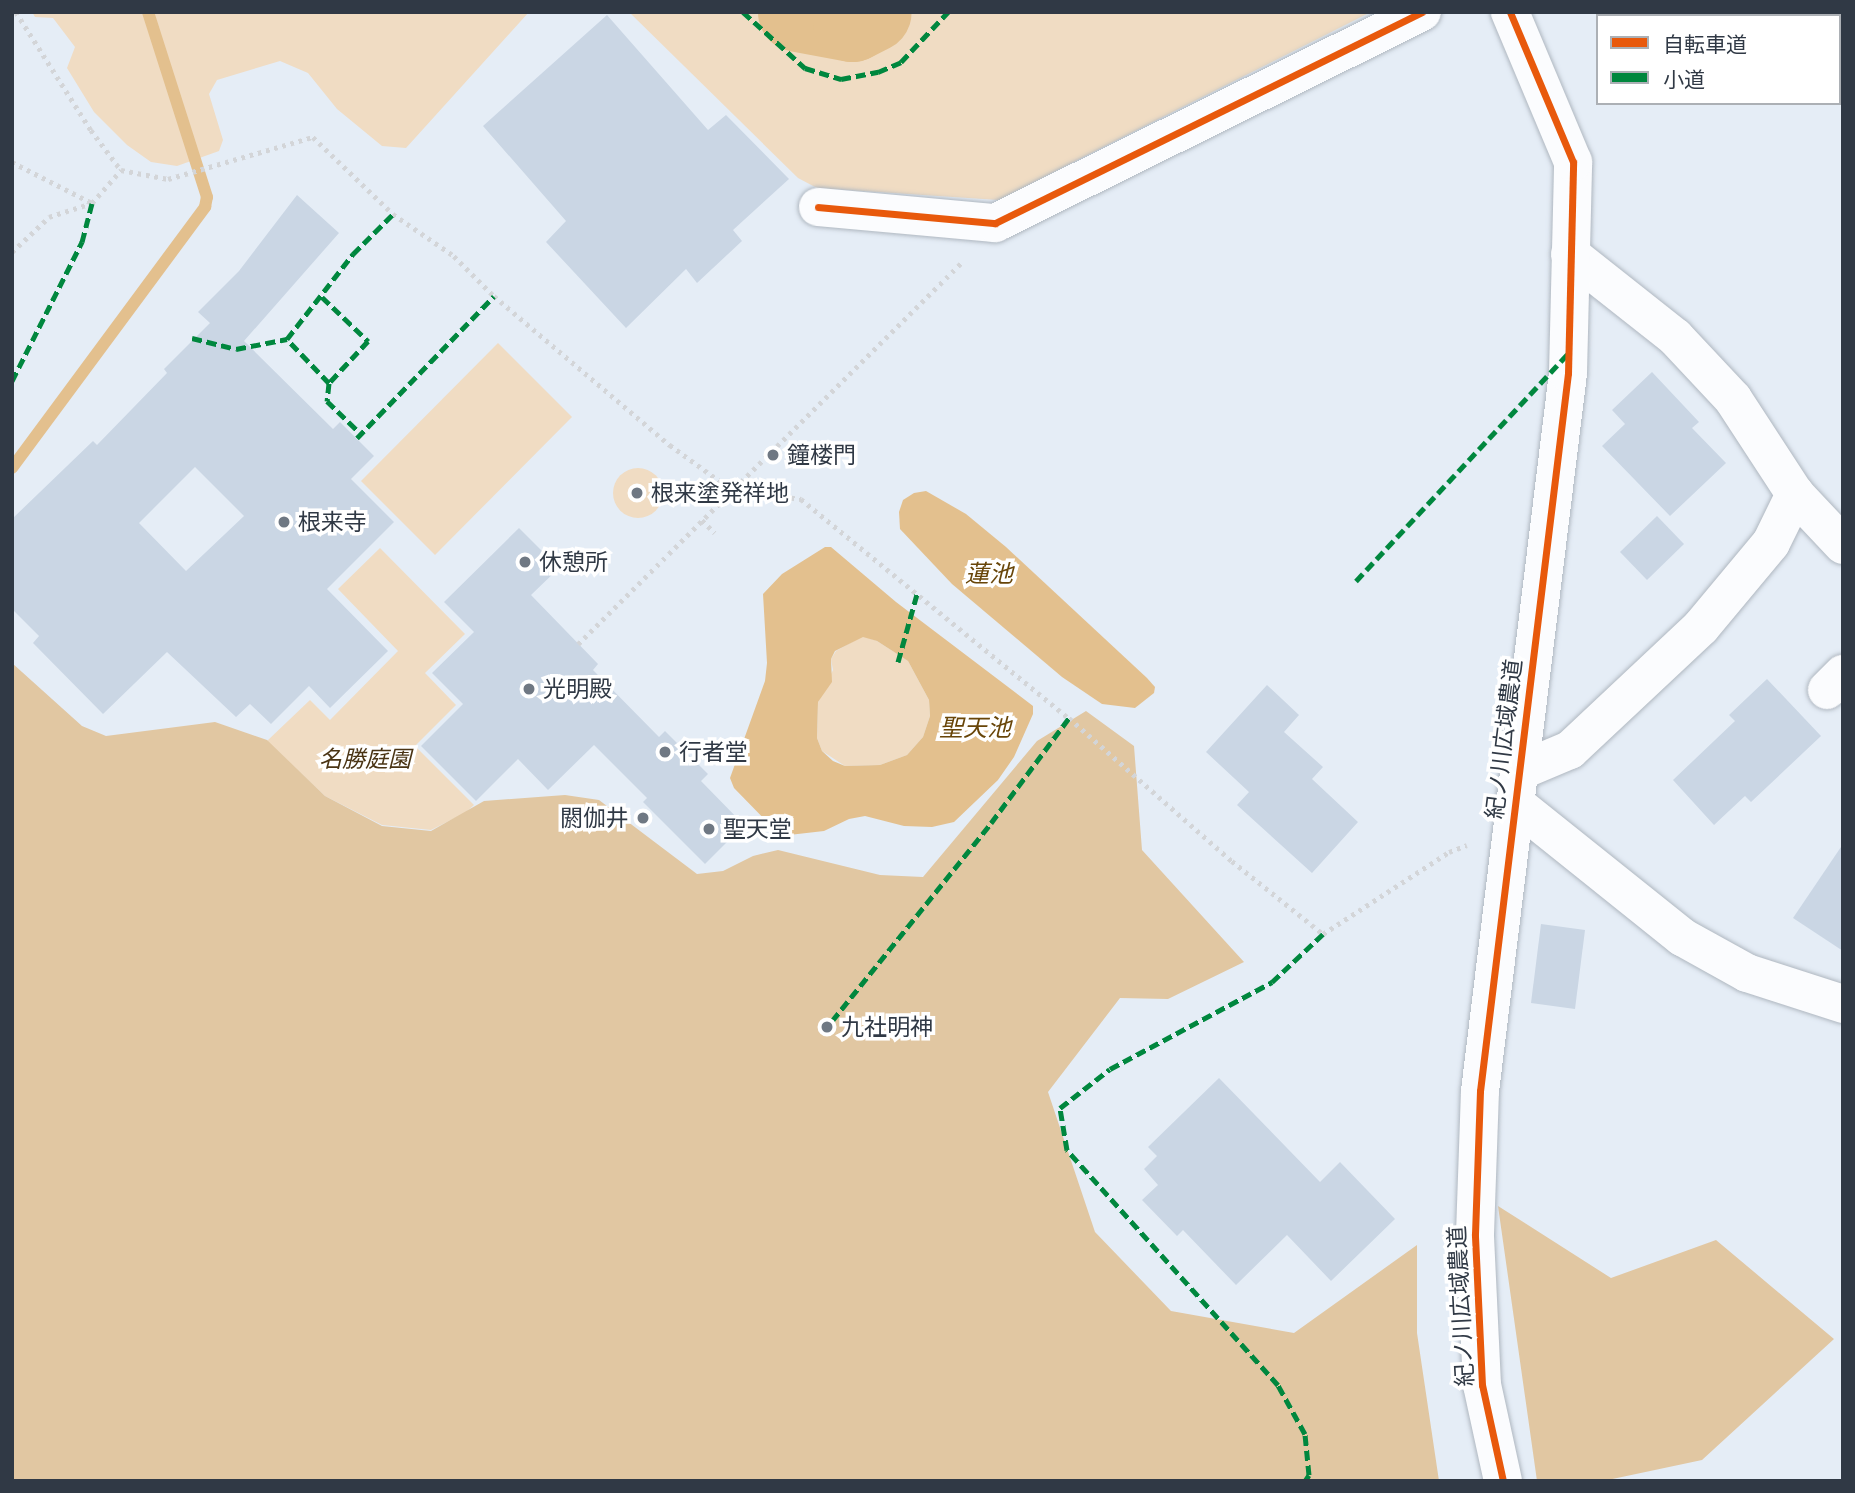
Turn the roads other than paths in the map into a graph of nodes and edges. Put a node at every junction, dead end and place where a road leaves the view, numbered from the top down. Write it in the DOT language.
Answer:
graph roads {
  1 [pos="1422,12"];
  2 [pos="1510,12"];
  3 [pos="818,208"];
  4 [pos="1570,254"];
  5 [pos="1795,494"];
  6 [pos="1843,545"];
  7 [pos="1516,801"];
  8 [pos="1843,1004"];
  9 [pos="1503,1481"];
  1 -- 3 [label="street"];
  2 -- 4 [label="street, 紀ノ川広域農道"];
  4 -- 5 [label="street"];
  4 -- 7 [label="street, 紀ノ川広域農道"];
  5 -- 6 [label="street"];
  5 -- 7 [label="street"];
  7 -- 8 [label="street"];
  7 -- 9 [label="street, 紀ノ川広域農道"];
}
